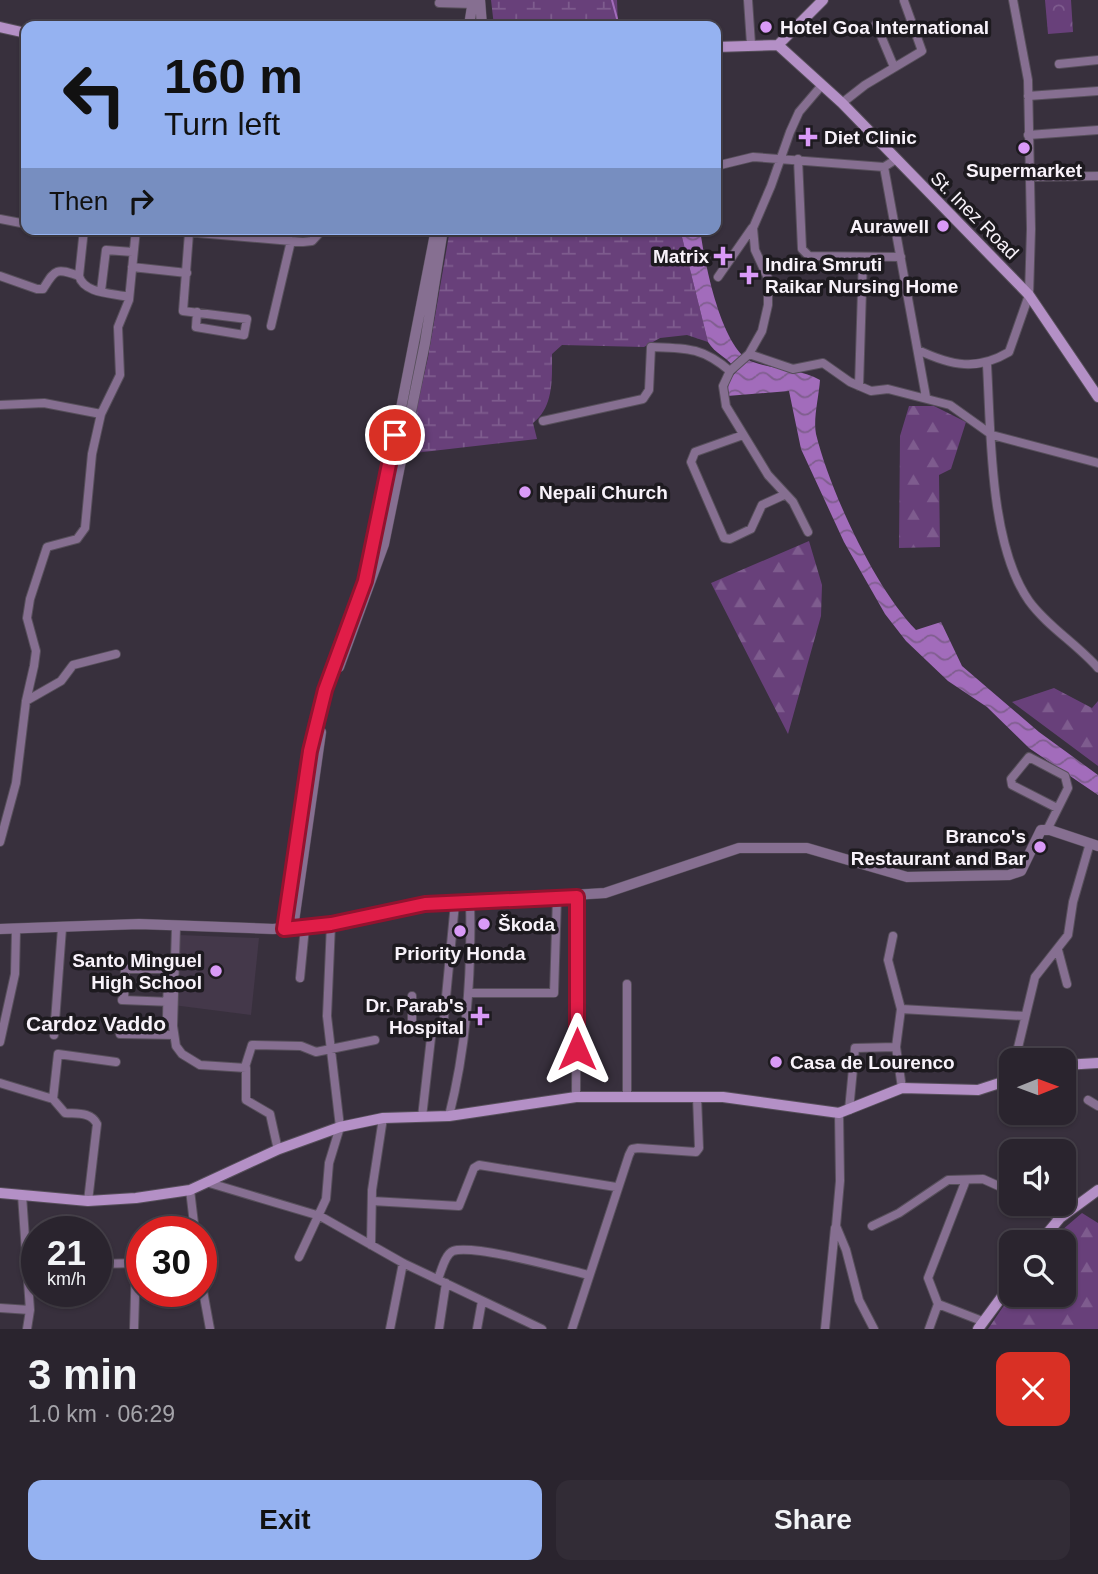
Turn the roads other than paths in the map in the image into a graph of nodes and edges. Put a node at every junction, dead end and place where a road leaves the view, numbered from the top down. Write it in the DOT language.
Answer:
graph roads {
  1 [pos="748,0"];
  2 [pos="823,0"];
  3 [pos="1013,0"];
  4 [pos="475,1"];
  5 [pos="904,1"];
  6 [pos="439,3"];
  7 [pos="470,21"];
  8 [pos="481,21"];
  9 [pos="876,24"];
  10 [pos="0,27"];
  11 [pos="21,32"];
  12 [pos="751,44"];
  13 [pos="778,45"];
  14 [pos="721,47"];
  15 [pos="1098,60"];
  16 [pos="1059,64"];
  17 [pos="894,67"];
  18 [pos="822,85"];
  19 [pos="1098,91"];
  20 [pos="1028,96"];
  21 [pos="842,103"];
  22 [pos="1098,130"];
  23 [pos="1028,135"];
  24 [pos="780,158"];
  25 [pos="798,159"];
  26 [pos="895,160"];
  27 [pos="721,165"];
  28 [pos="884,167"];
  29 [pos="1098,176"];
  30 [pos="1030,177"];
  31 [pos="0,219"];
  32 [pos="21,223"];
  33 [pos="753,228"];
  34 [pos="83,235"];
  35 [pos="135,235"];
  36 [pos="189,235"];
  37 [pos="248,235"];
  38 [pos="318,235"];
  39 [pos="435,235"];
  40 [pos="442,235"];
  41 [pos="290,241"];
  42 [pos="134,252"];
  43 [pos="901,257"];
  44 [pos="863,258"];
  45 [pos="132,267"];
  46 [pos="187,273"];
  47 [pos="0,276"];
  48 [pos="79,276"];
  49 [pos="718,277"];
  50 [pos="101,291"];
  51 [pos="1029,295"];
  52 [pos="129,297"];
  53 [pos="197,312"];
  54 [pos="271,326"];
  55 [pos="918,350"];
  56 [pos="749,354"];
  57 [pos="987,365"];
  58 [pos="730,371"];
  59 [pos="859,386"];
  60 [pos="926,397"];
  61 [pos="1098,397"];
  62 [pos="0,405"];
  63 [pos="101,414"];
  64 [pos="543,421"];
  65 [pos="743,435"];
  66 [pos="992,435"];
  67 [pos="1098,463"];
  68 [pos="784,495"];
  69 [pos="808,532"];
  70 [pos="116,654"];
  71 [pos="1098,668"];
  72 [pos="26,701"];
  73 [pos="1057,808"];
  74 [pos="1047,830"];
  75 [pos="0,842"];
  76 [pos="1094,844"];
  77 [pos="577,897"];
  78 [pos="557,898"];
  79 [pos="470,902"];
  80 [pos="455,903"];
  81 [pos="331,924"];
  82 [pos="176,927"];
  83 [pos="294,928"];
  84 [pos="0,929"];
  85 [pos="62,929"];
  86 [pos="16,930"];
  87 [pos="893,936"];
  88 [pos="1058,950"];
  89 [pos="300,978"];
  90 [pos="627,984"];
  91 [pos="1067,984"];
  92 [pos="470,993"];
  93 [pos="412,996"];
  94 [pos="171,1002"];
  95 [pos="901,1009"];
  96 [pos="1024,1016"];
  97 [pos="167,1019"];
  98 [pos="432,1029"];
  99 [pos="120,1034"];
  100 [pos="54,1035"];
  101 [pos="174,1035"];
  102 [pos="374,1040"];
  103 [pos="0,1042"];
  104 [pos="896,1047"];
  105 [pos="331,1048"];
  106 [pos="1017,1048"];
  107 [pos="116,1062"];
  108 [pos="1098,1063"];
  109 [pos="1076,1064"];
  110 [pos="245,1067"];
  111 [pos="999,1082"];
  112 [pos="0,1083"];
  113 [pos="902,1088"];
  114 [pos="576,1097"];
  115 [pos="627,1097"];
  116 [pos="697,1097"];
  117 [pos="53,1099"];
  118 [pos="1088,1100"];
  119 [pos="1098,1106"];
  120 [pos="844,1112"];
  121 [pos="449,1116"];
  122 [pos="383,1118"];
  123 [pos="422,1118"];
  124 [pos="340,1127"];
  125 [pos="278,1150"];
  126 [pos="966,1180"];
  127 [pos="206,1182"];
  128 [pos="999,1186"];
  129 [pos="616,1187"];
  130 [pos="190,1189"];
  131 [pos="1098,1190"];
  132 [pos="0,1193"];
  133 [pos="22,1195"];
  134 [pos="88,1201"];
  135 [pos="372,1201"];
  136 [pos="24,1216"];
  137 [pos="193,1216"];
  138 [pos="320,1216"];
  139 [pos="1056,1216"];
  140 [pos="1060,1218"];
  141 [pos="836,1226"];
  142 [pos="872,1226"];
  143 [pos="1050,1230"];
  144 [pos="371,1245"];
  145 [pos="299,1257"];
  146 [pos="403,1263"];
  147 [pos="589,1275"];
  148 [pos="442,1281"];
  149 [pos="482,1300"];
  150 [pos="999,1300"];
  151 [pos="937,1304"];
  152 [pos="30,1307"];
  153 [pos="136,1307"];
  154 [pos="206,1307"];
  155 [pos="0,1308"];
  156 [pos="30,1310"];
  157 [pos="980,1325"];
  158 [pos="27,1329"];
  159 [pos="134,1329"];
  160 [pos="210,1329"];
  161 [pos="390,1329"];
  162 [pos="439,1329"];
  163 [pos="477,1329"];
  164 [pos="541,1329"];
  165 [pos="572,1329"];
  166 [pos="825,1329"];
  167 [pos="874,1329"];
  168 [pos="929,1329"];
  1 -- 12 [label="street"];
  2 -- 13 [label="main road"];
  3 -- 20 [label="street"];
  4 -- 6 [label="street"];
  4 -- 7 [label="street"];
  4 -- 8 [label="street"];
  5 -- 17 [label="street"];
  9 -- 17 [label="street"];
  10 -- 11 [label="main road"];
  12 -- 13 [label="main road"];
  12 -- 14 [label="main road"];
  13 -- 18 [label="main road, St. Inez Road"];
  15 -- 16 [label="street"];
  17 -- 21 [label="street"];
  18 -- 21 [label="main road, St. Inez Road"];
  18 -- 24 [label="street"];
  19 -- 20 [label="street"];
  20 -- 23 [label="street"];
  21 -- 26 [label="main road, St. Inez Road"];
  22 -- 23 [label="street"];
  23 -- 30 [label="street"];
  24 -- 25 [label="street"];
  24 -- 27 [label="street"];
  24 -- 33 [label="street"];
  25 -- 28 [label="street"];
  25 -- 44 [label="street"];
  26 -- 28 [label="street"];
  26 -- 51 [label="main road, St. Inez Road"];
  28 -- 43 [label="street"];
  29 -- 30 [label="street"];
  30 -- 51 [label="street"];
  31 -- 32 [label="street"];
  33 -- 49 [label="street"];
  33 -- 56 [label="street"];
  34 -- 48 [label="street"];
  35 -- 42 [label="street"];
  36 -- 46 [label="street"];
  37 -- 41 [label="street"];
  38 -- 41 [label="street"];
  39 -- 83 [label="street"];
  40 -- 83 [label="street"];
  41 -- 54 [label="street"];
  42 -- 45 [label="street"];
  42 -- 50 [label="street"];
  43 -- 44 [label="street"];
  43 -- 55 [label="street"];
  44 -- 59 [label="street"];
  45 -- 46 [label="street"];
  45 -- 52 [label="street"];
  46 -- 53 [label="street"];
  47 -- 48 [label="street"];
  48 -- 50 [label="street"];
  50 -- 52 [label="street"];
  51 -- 57 [label="street"];
  51 -- 61 [label="main road, St. Inez Road"];
  52 -- 63 [label="street"];
  53 -- 53 [label="street"];
  55 -- 57 [label="street"];
  55 -- 60 [label="street"];
  56 -- 58 [label="street"];
  56 -- 59 [label="street"];
  57 -- 66 [label="street"];
  58 -- 64 [label="street"];
  58 -- 65 [label="street"];
  59 -- 60 [label="street"];
  60 -- 66 [label="street"];
  62 -- 63 [label="street"];
  63 -- 72 [label="street"];
  65 -- 68 [label="street"];
  65 -- 68 [label="street"];
  66 -- 67 [label="street"];
  66 -- 71 [label="street"];
  68 -- 69 [label="street"];
  70 -- 72 [label="street"];
  72 -- 75 [label="street"];
  73 -- 73 [label="street"];
  73 -- 74 [label="street"];
  74 -- 76 [label="street"];
  74 -- 77 [label="street"];
  76 -- 88 [label="street"];
  77 -- 78 [label="street"];
  77 -- 114 [label="street"];
  78 -- 79 [label="street"];
  78 -- 92 [label="street"];
  79 -- 80 [label="street"];
  79 -- 92 [label="street"];
  80 -- 81 [label="street"];
  80 -- 98 [label="street"];
  81 -- 83 [label="street"];
  81 -- 105 [label="street"];
  82 -- 83 [label="street"];
  82 -- 85 [label="street"];
  82 -- 94 [label="street"];
  83 -- 89 [label="street"];
  84 -- 86 [label="street"];
  85 -- 86 [label="street"];
  85 -- 100 [label="street"];
  86 -- 103 [label="street"];
  87 -- 95 [label="street"];
  88 -- 91 [label="street"];
  88 -- 96 [label="street"];
  90 -- 115 [label="street"];
  92 -- 121 [label="street"];
  93 -- 98 [label="street"];
  94 -- 94 [label="street"];
  94 -- 97 [label="street"];
  94 -- 101 [label="street"];
  95 -- 96 [label="street"];
  95 -- 104 [label="street"];
  96 -- 106 [label="street"];
  98 -- 123 [label="street"];
  99 -- 101 [label="street"];
  101 -- 110 [label="street"];
  102 -- 105 [label="street"];
  104 -- 113 [label="street"];
  104 -- 120 [label="street"];
  105 -- 110 [label="street"];
  105 -- 124 [label="street"];
  107 -- 117 [label="street"];
  108 -- 109 [label="main road"];
  110 -- 125 [label="street"];
  111 -- 113 [label="main road"];
  112 -- 117 [label="street"];
  113 -- 120 [label="main road"];
  114 -- 115 [label="main road"];
  114 -- 121 [label="main road"];
  115 -- 116 [label="main road"];
  116 -- 120 [label="main road"];
  116 -- 129 [label="street"];
  117 -- 134 [label="street"];
  118 -- 119 [label="street"];
  120 -- 141 [label="street"];
  121 -- 123 [label="main road"];
  122 -- 123 [label="main road"];
  122 -- 124 [label="main road"];
  122 -- 135 [label="street"];
  124 -- 125 [label="main road"];
  124 -- 138 [label="street"];
  125 -- 127 [label="main road"];
  126 -- 128 [label="street"];
  126 -- 142 [label="street"];
  126 -- 151 [label="street"];
  127 -- 130 [label="main road"];
  127 -- 138 [label="street"];
  129 -- 135 [label="street"];
  129 -- 147 [label="street"];
  130 -- 134 [label="main road"];
  130 -- 137 [label="street"];
  131 -- 140 [label="main road"];
  132 -- 133 [label="main road"];
  133 -- 134 [label="main road"];
  133 -- 136 [label="street"];
  135 -- 144 [label="street"];
  138 -- 144 [label="street"];
  138 -- 145 [label="street"];
  139 -- 140 [label="street"];
  140 -- 143 [label="main road"];
  141 -- 166 [label="street"];
  141 -- 167 [label="street"];
  144 -- 146 [label="street"];
  146 -- 148 [label="street"];
  146 -- 161 [label="street"];
  147 -- 148 [label="street"];
  147 -- 165 [label="street"];
  148 -- 149 [label="street"];
  148 -- 162 [label="street"];
  149 -- 163 [label="street"];
  149 -- 164 [label="street"];
  150 -- 157 [label="main road"];
  151 -- 157 [label="street"];
  151 -- 168 [label="street"];
  152 -- 156 [label="street"];
  153 -- 159 [label="street"];
  154 -- 160 [label="street"];
  155 -- 156 [label="street"];
  156 -- 158 [label="street"];
}
